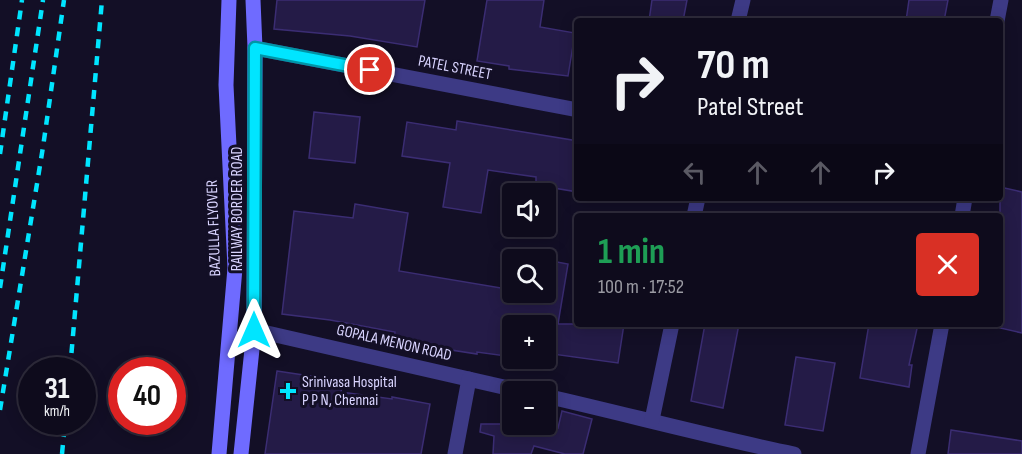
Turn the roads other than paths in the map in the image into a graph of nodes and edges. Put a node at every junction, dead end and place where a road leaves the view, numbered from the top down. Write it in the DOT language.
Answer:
graph roads {
  1 [pos="229,0"];
  2 [pos="253,0"];
  3 [pos="743,0"];
  4 [pos="1001,0"];
  5 [pos="739,18"];
  6 [pos="998,18"];
  7 [pos="255,48"];
  8 [pos="574,109"];
  9 [pos="671,327"];
  10 [pos="941,327"];
  11 [pos="254,330"];
  12 [pos="469,379"];
  13 [pos="502,387"];
  14 [pos="556,398"];
  15 [pos="652,420"];
  16 [pos="719,446"];
  17 [pos="219,454"];
  18 [pos="241,454"];
  19 [pos="455,454"];
  20 [pos="794,454"];
  21 [pos="918,454"];
  1 -- 17 [label="street, BAZULLA FLYOVER"];
  2 -- 7 [label="street, RAILWAY BORDER ROAD"];
  3 -- 5 [label="street"];
  4 -- 6 [label="street"];
  7 -- 8 [label="street, PATEL STREET"];
  7 -- 11 [label="street, RAILWAY BORDER ROAD"];
  9 -- 15 [label="street"];
  10 -- 21 [label="street"];
  11 -- 12 [label="street, GOPALA MENON ROAD"];
  11 -- 18 [label="street, RAILWAY BORDER ROAD"];
  12 -- 13 [label="street, GOPALA MENON ROAD"];
  12 -- 19 [label="street"];
  14 -- 15 [label="street"];
  15 -- 16 [label="street"];
  16 -- 20 [label="street"];
}
